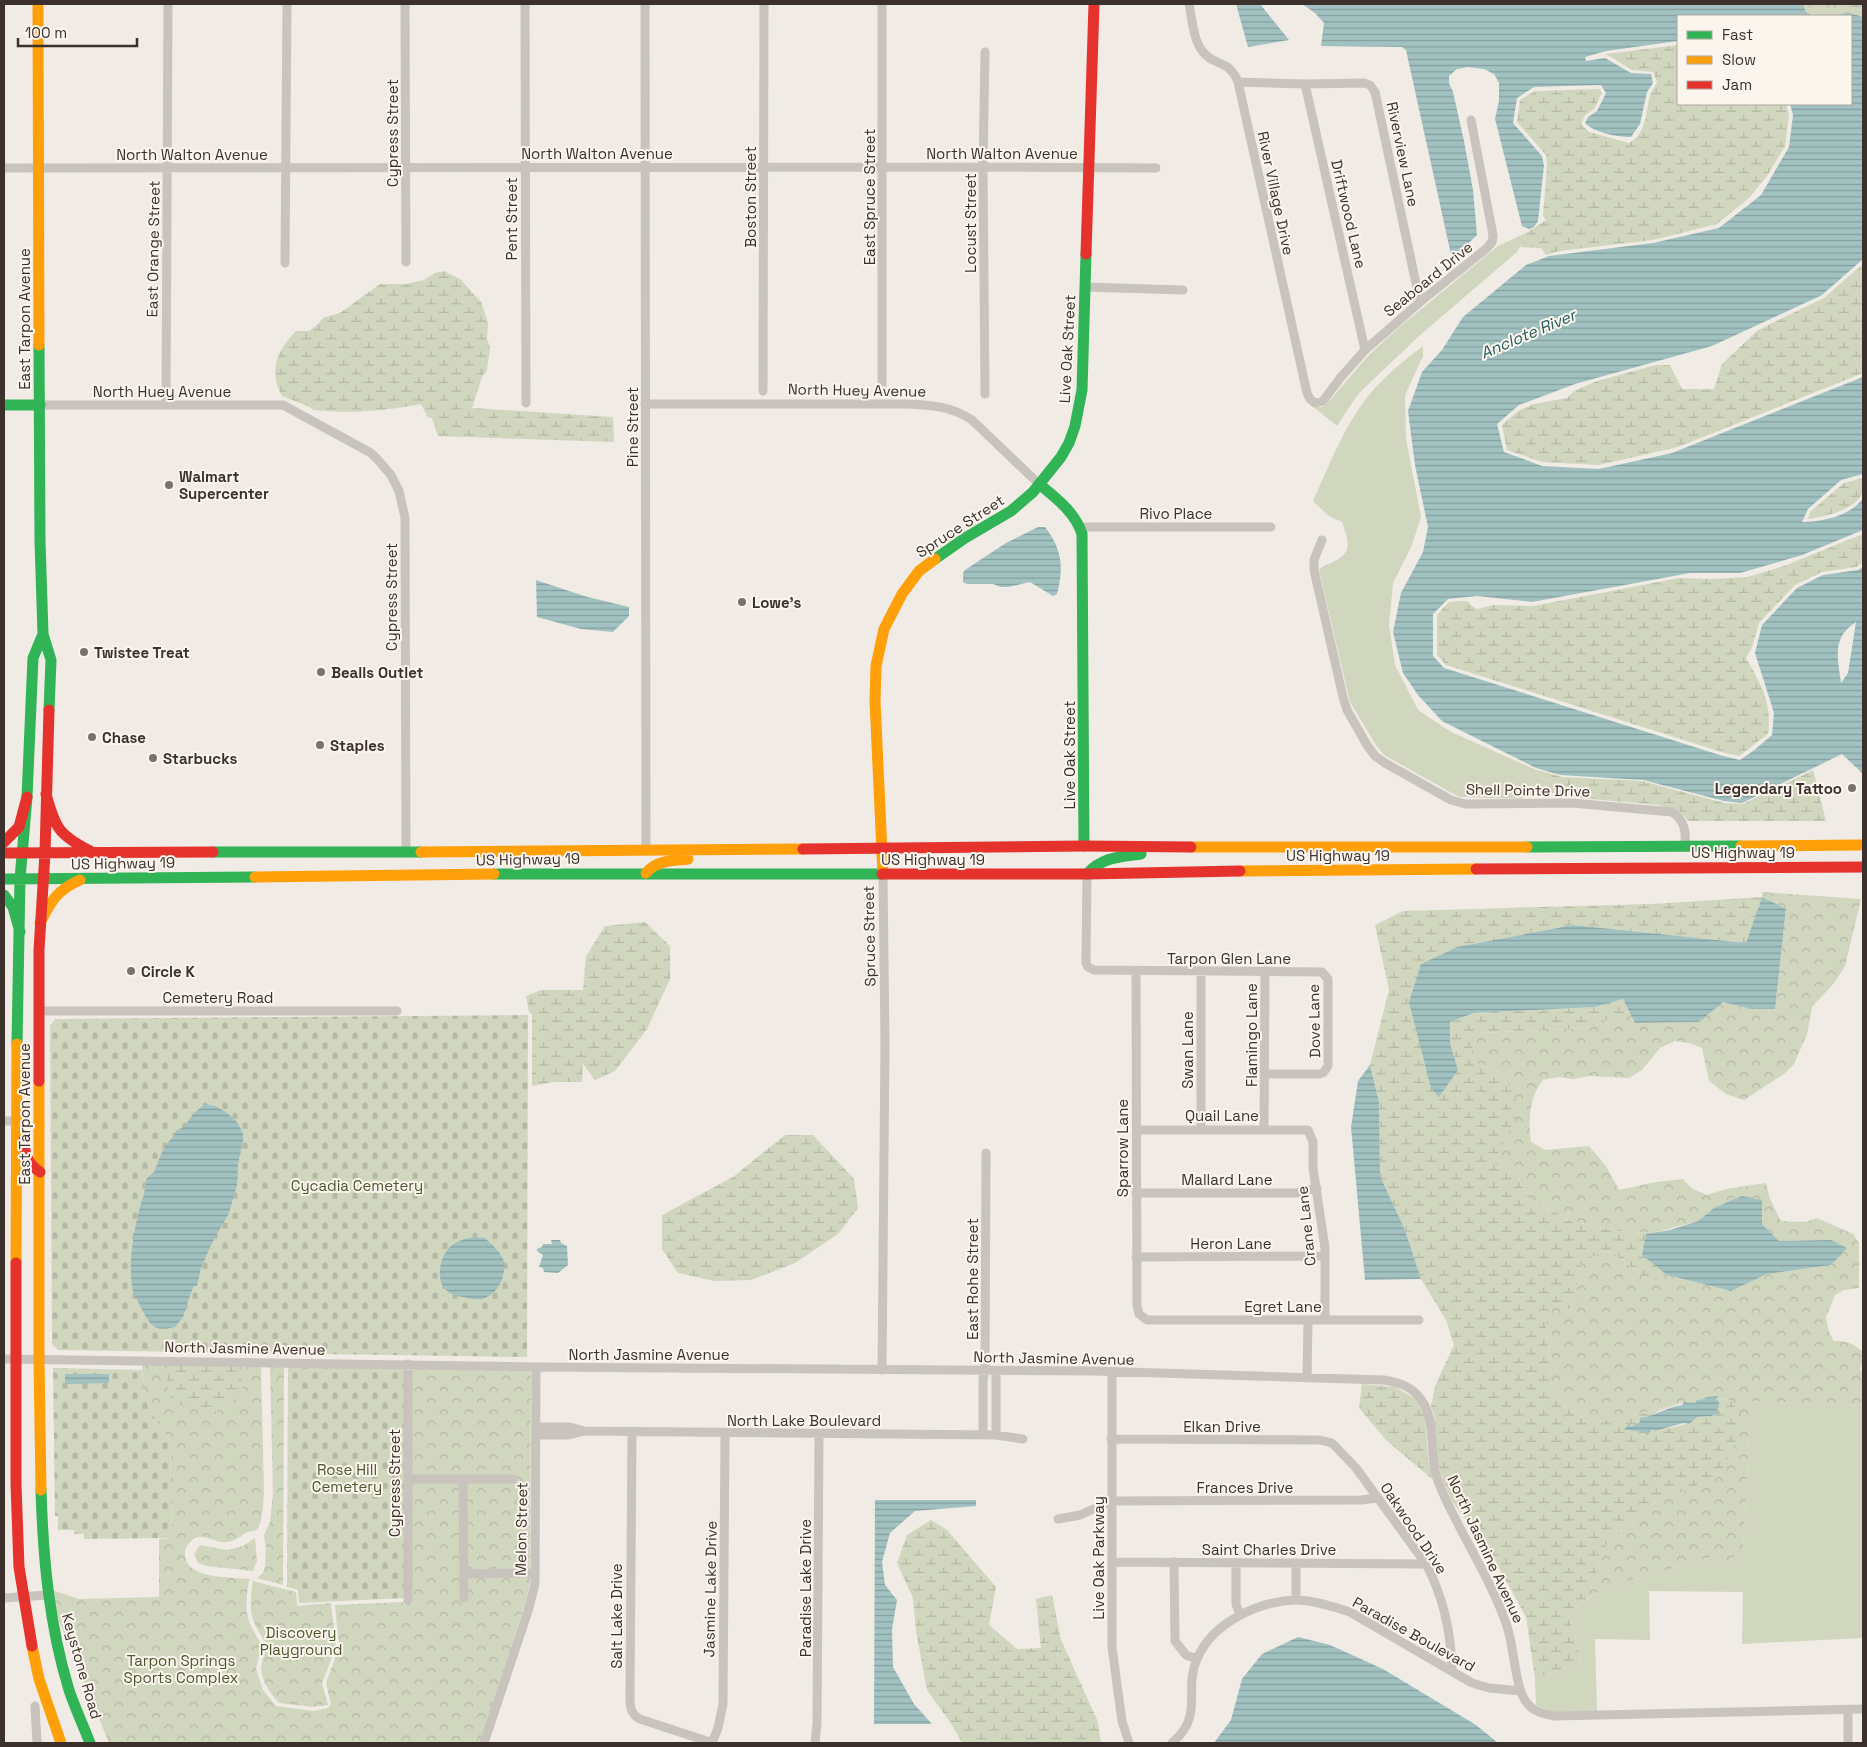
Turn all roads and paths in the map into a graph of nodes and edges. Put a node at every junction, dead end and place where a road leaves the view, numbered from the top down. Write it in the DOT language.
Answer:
graph roads {
  1 [pos="38,4"];
  2 [pos="168,4"];
  3 [pos="287,4"];
  4 [pos="405,4"];
  5 [pos="525,4"];
  6 [pos="645,4"];
  7 [pos="764,4"];
  8 [pos="882,4"];
  9 [pos="1094,4"];
  10 [pos="1189,4"];
  11 [pos="985,52"];
  12 [pos="1238,82"];
  13 [pos="1305,84"];
  14 [pos="1471,120"];
  15 [pos="406,166"];
  16 [pos="38,167"];
  17 [pos="286,167"];
  18 [pos="524,167"];
  19 [pos="645,167"];
  20 [pos="763,167"];
  21 [pos="883,167"];
  22 [pos="984,167"];
  23 [pos="4,168"];
  24 [pos="168,168"];
  25 [pos="1088,168"];
  26 [pos="1156,168"];
  27 [pos="406,262"];
  28 [pos="286,263"];
  29 [pos="1085,287"];
  30 [pos="1182,290"];
  31 [pos="1420,302"];
  32 [pos="1365,350"];
  33 [pos="882,390"];
  34 [pos="763,391"];
  35 [pos="985,394"];
  36 [pos="526,403"];
  37 [pos="1315,403"];
  38 [pos="645,404"];
  39 [pos="4,405"];
  40 [pos="40,405"];
  41 [pos="166,405"];
  42 [pos="284,405"];
  43 [pos="1038,484"];
  44 [pos="1081,527"];
  45 [pos="1271,527"];
  46 [pos="1322,540"];
  47 [pos="43,634"];
  48 [pos="46,794"];
  49 [pos="27,797"];
  50 [pos="4,842"];
  51 [pos="1863,845"];
  52 [pos="1084,846"];
  53 [pos="1685,846"];
  54 [pos="1187,847"];
  55 [pos="883,848"];
  56 [pos="646,850"];
  57 [pos="721,850"];
  58 [pos="406,851"];
  59 [pos="93,852"];
  60 [pos="1863,852"];
  61 [pos="4,854"];
  62 [pos="23,854"];
  63 [pos="44,854"];
  64 [pos="1836,867"];
  65 [pos="1863,867"];
  66 [pos="646,873"];
  67 [pos="540,874"];
  68 [pos="884,874"];
  69 [pos="1087,874"];
  70 [pos="84,878"];
  71 [pos="4,879"];
  72 [pos="20,879"];
  73 [pos="43,879"];
  74 [pos="4,895"];
  75 [pos="40,923"];
  76 [pos="20,932"];
  77 [pos="1136,971"];
  78 [pos="1200,971"];
  79 [pos="1265,971"];
  80 [pos="1322,972"];
  81 [pos="39,1011"];
  82 [pos="397,1012"];
  83 [pos="1264,1074"];
  84 [pos="16,1098"];
  85 [pos="4,1121"];
  86 [pos="16,1121"];
  87 [pos="1201,1129"];
  88 [pos="1264,1129"];
  89 [pos="1136,1130"];
  90 [pos="1308,1130"];
  91 [pos="986,1153"];
  92 [pos="40,1172"];
  93 [pos="1317,1188"];
  94 [pos="1136,1192"];
  95 [pos="1325,1256"];
  96 [pos="1136,1257"];
  97 [pos="1147,1320"];
  98 [pos="1308,1320"];
  99 [pos="1325,1320"];
  100 [pos="1419,1320"];
  101 [pos="10,1359"];
  102 [pos="39,1359"];
  103 [pos="408,1364"];
  104 [pos="536,1366"];
  105 [pos="882,1370"];
  106 [pos="985,1371"];
  107 [pos="996,1371"];
  108 [pos="1112,1372"];
  109 [pos="1307,1378"];
  110 [pos="536,1431"];
  111 [pos="632,1432"];
  112 [pos="725,1433"];
  113 [pos="819,1434"];
  114 [pos="982,1435"];
  115 [pos="996,1435"];
  116 [pos="1023,1439"];
  117 [pos="1111,1439"];
  118 [pos="1332,1443"];
  119 [pos="412,1479"];
  120 [pos="463,1479"];
  121 [pos="513,1479"];
  122 [pos="1378,1498"];
  123 [pos="1112,1500"];
  124 [pos="1058,1519"];
  125 [pos="1112,1562"];
  126 [pos="1174,1562"];
  127 [pos="1236,1563"];
  128 [pos="1296,1563"];
  129 [pos="1426,1564"];
  130 [pos="536,1573"];
  131 [pos="464,1574"];
  132 [pos="48,1595"];
  133 [pos="4,1598"];
  134 [pos="22,1598"];
  135 [pos="464,1598"];
  136 [pos="1296,1600"];
  137 [pos="408,1601"];
  138 [pos="1240,1615"];
  139 [pos="1197,1659"];
  140 [pos="1452,1669"];
  141 [pos="1521,1690"];
  142 [pos="35,1706"];
  143 [pos="1863,1709"];
  144 [pos="1848,1710"];
  145 [pos="37,1743"];
  146 [pos="61,1743"];
  147 [pos="90,1743"];
  148 [pos="484,1743"];
  149 [pos="712,1743"];
  150 [pos="815,1743"];
  151 [pos="1129,1743"];
  152 [pos="1172,1743"];
  153 [pos="1848,1743"];
  1 -- 16 [label="main road, East Tarpon Avenue"];
  2 -- 24 [label="street, East Orange Street"];
  3 -- 17 [label="street"];
  4 -- 15 [label="street, Cypress Street"];
  5 -- 18 [label="street, Pent Street"];
  6 -- 19 [label="street, Pine Street"];
  7 -- 20 [label="street, Boston Street"];
  8 -- 21 [label="street, East Spruce Street"];
  9 -- 25 [label="main road, Live Oak Street"];
  10 -- 12 [label="street, River Village Drive"];
  11 -- 22 [label="street, Locust Street"];
  12 -- 13 [label="street, Riverview Lane"];
  12 -- 37 [label="street, River Village Drive"];
  13 -- 31 [label="street, Riverview Lane"];
  13 -- 32 [label="street, Driftwood Lane"];
  14 -- 31 [label="street, Seaboard Drive"];
  15 -- 17 [label="street, North Walton Avenue"];
  15 -- 18 [label="street, North Walton Avenue"];
  15 -- 27 [label="street, Cypress Street"];
  16 -- 23 [label="street, North Walton Avenue"];
  16 -- 24 [label="street, North Walton Avenue"];
  16 -- 40 [label="main road, East Tarpon Avenue"];
  17 -- 24 [label="street, North Walton Avenue"];
  17 -- 28 [label="street"];
  18 -- 19 [label="street, North Walton Avenue"];
  18 -- 36 [label="street, Pent Street"];
  19 -- 20 [label="street, North Walton Avenue"];
  19 -- 38 [label="street, Pine Street"];
  20 -- 21 [label="street, North Walton Avenue"];
  20 -- 34 [label="street, Boston Street"];
  21 -- 22 [label="street, North Walton Avenue"];
  21 -- 33 [label="street, East Spruce Street"];
  22 -- 25 [label="street, North Walton Avenue"];
  22 -- 35 [label="street, Locust Street"];
  24 -- 41 [label="street, East Orange Street"];
  25 -- 26 [label="street, North Walton Avenue"];
  25 -- 29 [label="main road, Live Oak Street"];
  29 -- 30 [label="street"];
  29 -- 43 [label="main road, Live Oak Street"];
  31 -- 32 [label="street, Seaboard Drive"];
  32 -- 37 [label="street, Seaboard Drive"];
  38 -- 43 [label="street, North Huey Avenue"];
  38 -- 56 [label="street, Pine Street"];
  39 -- 40 [label="main road"];
  40 -- 41 [label="street, North Huey Avenue"];
  40 -- 47 [label="main road, East Tarpon Avenue"];
  41 -- 42 [label="street, North Huey Avenue"];
  42 -- 58 [label="street, Cypress Street"];
  43 -- 44 [label="main road"];
  43 -- 55 [label="main road, Spruce Street"];
  44 -- 45 [label="street, Rivo Place"];
  44 -- 52 [label="main road, Live Oak Street"];
  46 -- 53 [label="street, Shell Pointe Drive"];
  47 -- 48 [label="main road, East Tarpon Avenue"];
  47 -- 49 [label="main road, East Tarpon Avenue"];
  48 -- 59 [label="main road"];
  48 -- 63 [label="main road, East Tarpon Avenue"];
  49 -- 50 [label="main road"];
  49 -- 62 [label="main road, East Tarpon Avenue"];
  51 -- 53 [label="main road, US Highway 19"];
  52 -- 54 [label="main road, US Highway 19"];
  52 -- 55 [label="main road, US Highway 19"];
  53 -- 54 [label="main road, US Highway 19"];
  54 -- 69 [label="main road"];
  55 -- 57 [label="main road, US Highway 19"];
  55 -- 68 [label="main road, Spruce Street"];
  56 -- 57 [label="main road, US Highway 19"];
  56 -- 58 [label="main road, US Highway 19"];
  56 -- 67 [label="main road"];
  57 -- 66 [label="main road"];
  58 -- 59 [label="main road, US Highway 19"];
  59 -- 63 [label="main road, US Highway 19"];
  60 -- 64 [label="main road"];
  61 -- 62 [label="main road, US Highway 19"];
  62 -- 63 [label="main road, US Highway 19"];
  62 -- 72 [label="main road, East Tarpon Avenue"];
  63 -- 73 [label="main road, East Tarpon Avenue"];
  64 -- 65 [label="main road, US Highway 19"];
  64 -- 69 [label="main road, US Highway 19"];
  66 -- 67 [label="main road, US Highway 19"];
  66 -- 68 [label="main road, US Highway 19"];
  67 -- 70 [label="main road, US Highway 19"];
  68 -- 69 [label="main road, US Highway 19"];
  68 -- 105 [label="street, Spruce Street"];
  69 -- 77 [label="street, Tarpon Glen Lane"];
  70 -- 73 [label="main road, US Highway 19"];
  70 -- 75 [label="main road"];
  71 -- 72 [label="main road, US Highway 19"];
  72 -- 73 [label="main road, US Highway 19"];
  72 -- 76 [label="main road, East Tarpon Avenue"];
  73 -- 75 [label="main road, East Tarpon Avenue"];
  74 -- 76 [label="main road"];
  75 -- 81 [label="main road, East Tarpon Avenue"];
  76 -- 84 [label="main road, East Tarpon Avenue"];
  77 -- 78 [label="street, Tarpon Glen Lane"];
  77 -- 89 [label="street, Sparrow Lane"];
  78 -- 79 [label="street, Tarpon Glen Lane"];
  78 -- 87 [label="street, Swan Lane"];
  79 -- 80 [label="street, Tarpon Glen Lane"];
  79 -- 83 [label="street, Flamingo Lane"];
  80 -- 83 [label="street, Dove Lane"];
  81 -- 82 [label="street, Cemetery Road"];
  81 -- 92 [label="main road, East Tarpon Avenue"];
  83 -- 88 [label="street, Flamingo Lane"];
  84 -- 86 [label="main road, East Tarpon Avenue"];
  84 -- 92 [label="main road"];
  85 -- 86 [label="street"];
  86 -- 101 [label="main road, East Tarpon Avenue"];
  87 -- 88 [label="street, Quail Lane"];
  87 -- 89 [label="street, Quail Lane"];
  88 -- 90 [label="street, Quail Lane"];
  89 -- 94 [label="street, Sparrow Lane"];
  90 -- 93 [label="street, Crane Lane"];
  91 -- 106 [label="street, East Rohe Street"];
  92 -- 102 [label="main road, East Tarpon Avenue"];
  93 -- 94 [label="street, Mallard Lane"];
  93 -- 95 [label="street, Crane Lane"];
  94 -- 96 [label="street, Sparrow Lane"];
  95 -- 96 [label="street, Heron Lane"];
  95 -- 99 [label="street, Crane Lane"];
  96 -- 97 [label="street, Sparrow Lane"];
  97 -- 98 [label="street, Egret Lane"];
  98 -- 99 [label="street, Egret Lane"];
  98 -- 109 [label="street"];
  99 -- 100 [label="street, Egret Lane"];
  101 -- 102 [label="street, North Jasmine Avenue"];
  101 -- 134 [label="main road, East Tarpon Avenue"];
  102 -- 103 [label="street, North Jasmine Avenue"];
  102 -- 132 [label="main road, East Tarpon Avenue"];
  103 -- 104 [label="street, North Jasmine Avenue"];
  103 -- 137 [label="street, Cypress Street"];
  104 -- 105 [label="street, North Jasmine Avenue"];
  104 -- 110 [label="street, Melon Street"];
  105 -- 106 [label="street, North Jasmine Avenue"];
  106 -- 107 [label="street, North Jasmine Avenue"];
  106 -- 114 [label="street, East Rohe Street"];
  107 -- 108 [label="street, North Jasmine Avenue"];
  107 -- 115 [label="street"];
  108 -- 109 [label="street, North Jasmine Avenue"];
  108 -- 117 [label="street, Live Oak Parkway"];
  109 -- 141 [label="street, North Jasmine Avenue"];
  110 -- 111 [label="street, North Lake Boulevard"];
  110 -- 130 [label="street, Melon Street"];
  111 -- 112 [label="street, North Lake Boulevard"];
  111 -- 149 [label="street, Salt Lake Drive"];
  112 -- 113 [label="street, North Lake Boulevard"];
  112 -- 149 [label="street, Jasmine Lake Drive"];
  113 -- 114 [label="street, North Lake Boulevard"];
  113 -- 150 [label="street, Paradise Lake Drive"];
  114 -- 115 [label="street, North Lake Boulevard"];
  115 -- 116 [label="street, North Lake Boulevard"];
  117 -- 118 [label="street, Elkan Drive"];
  117 -- 123 [label="street, Live Oak Parkway"];
  118 -- 122 [label="street, Oakwood Drive"];
  119 -- 120 [label="street"];
  120 -- 121 [label="street"];
  120 -- 131 [label="street"];
  122 -- 123 [label="street, Frances Drive"];
  122 -- 129 [label="street, Oakwood Drive"];
  123 -- 124 [label="street"];
  123 -- 125 [label="street, Live Oak Parkway"];
  125 -- 126 [label="street, Saint Charles Drive"];
  125 -- 151 [label="street, Live Oak Parkway"];
  126 -- 127 [label="street, Saint Charles Drive"];
  126 -- 139 [label="street"];
  127 -- 128 [label="street, Saint Charles Drive"];
  127 -- 138 [label="street"];
  128 -- 129 [label="street, Saint Charles Drive"];
  128 -- 136 [label="street"];
  129 -- 140 [label="street, Oakwood Drive"];
  130 -- 131 [label="street"];
  130 -- 148 [label="street, Melon Street"];
  131 -- 135 [label="street"];
  132 -- 134 [label="street"];
  132 -- 147 [label="main road, Keystone Road"];
  133 -- 134 [label="street"];
  134 -- 146 [label="main road"];
  136 -- 138 [label="street, Paradise Boulevard"];
  136 -- 140 [label="street, Paradise Boulevard"];
  138 -- 139 [label="street, Paradise Boulevard"];
  139 -- 152 [label="street, Paradise Boulevard"];
  140 -- 141 [label="street, Paradise Boulevard"];
  141 -- 144 [label="street, North Jasmine Avenue"];
  142 -- 145 [label="street"];
  143 -- 144 [label="street, North Jasmine Avenue"];
  144 -- 153 [label="street"];
}
